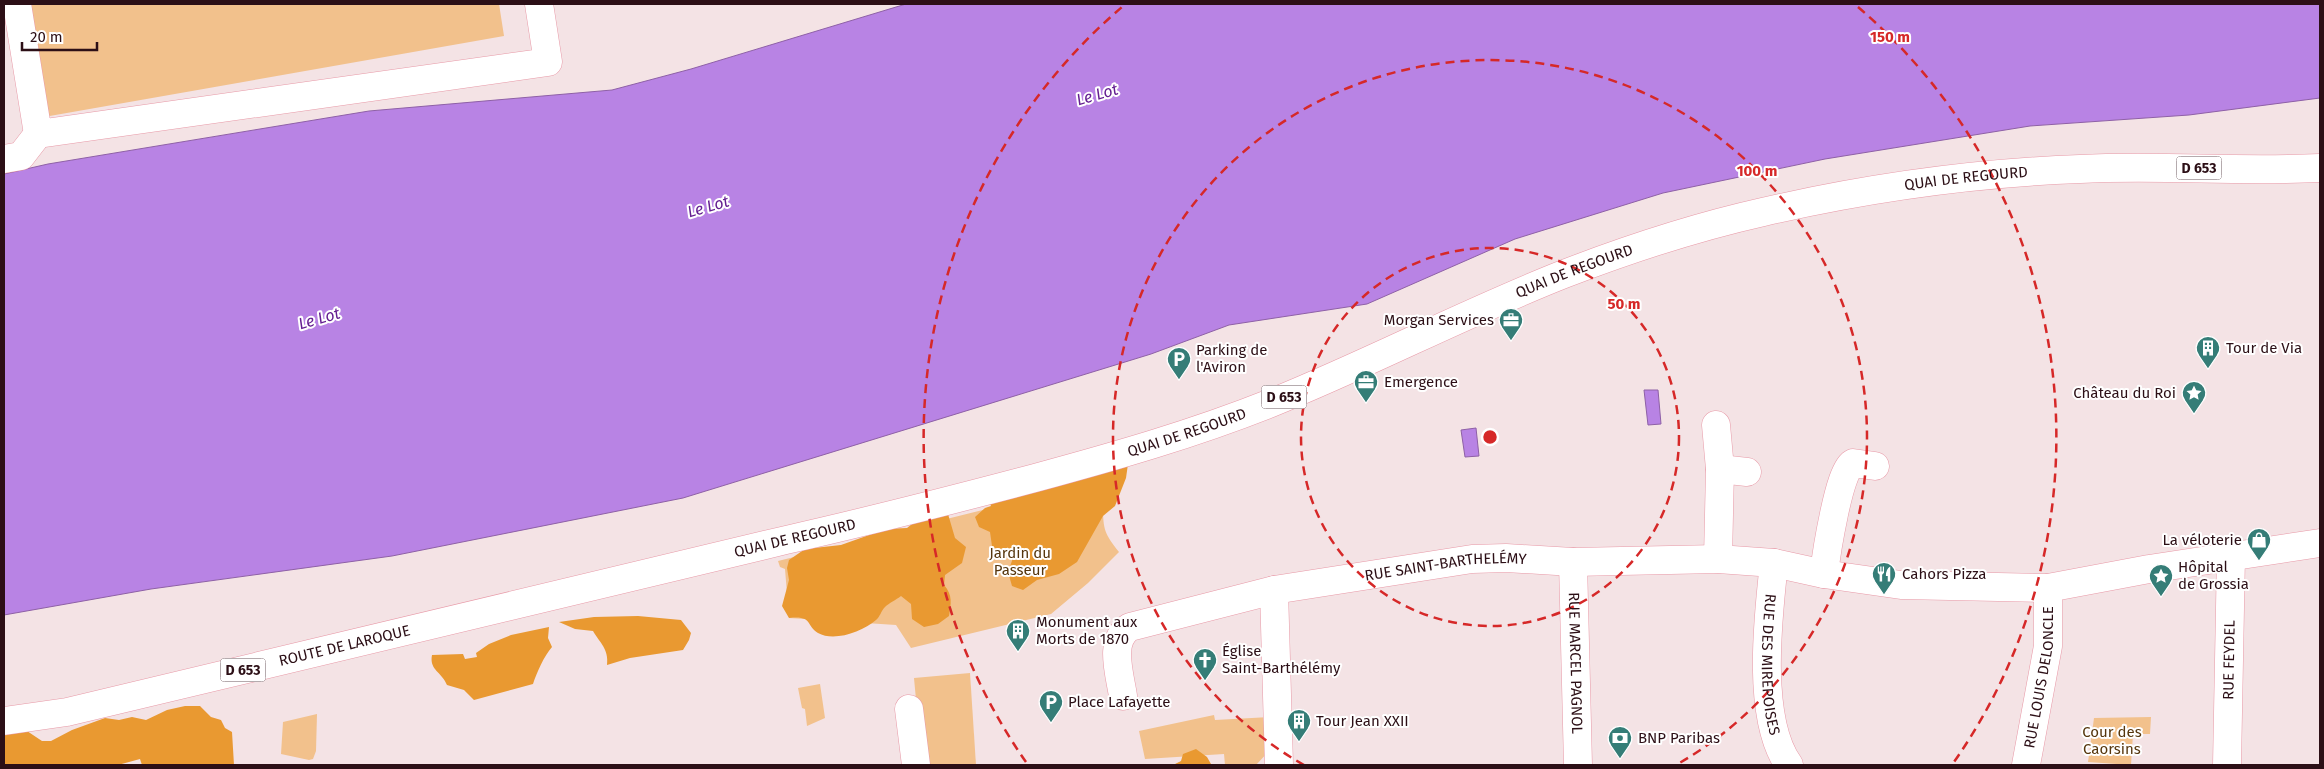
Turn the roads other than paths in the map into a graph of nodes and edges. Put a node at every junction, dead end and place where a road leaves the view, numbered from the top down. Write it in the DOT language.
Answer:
graph roads {
  1 [pos="17,4"];
  2 [pos="540,4"];
  3 [pos="38,134"];
  4 [pos="4,159"];
  5 [pos="2320,168"];
  6 [pos="1716,424"];
  7 [pos="1876,466"];
  8 [pos="1720,469"];
  9 [pos="1747,472"];
  10 [pos="2320,543"];
  11 [pos="2232,555"];
  12 [pos="1718,559"];
  13 [pos="1573,562"];
  14 [pos="1774,563"];
  15 [pos="1824,574"];
  16 [pos="2048,588"];
  17 [pos="1274,590"];
  18 [pos="480,614"];
  19 [pos="1123,696"];
  20 [pos="909,709"];
  21 [pos="4,721"];
  22 [pos="916,765"];
  23 [pos="1279,765"];
  24 [pos="1578,765"];
  25 [pos="1789,765"];
  26 [pos="2026,765"];
  27 [pos="2228,765"];
  1 -- 3 [label="street"];
  2 -- 3 [label="street"];
  3 -- 4 [label="street"];
  5 -- 18 [label="street, QUAI DE REGOURD / D 653"];
  6 -- 8 [label="street"];
  7 -- 15 [label="street"];
  8 -- 9 [label="street"];
  8 -- 12 [label="street"];
  10 -- 11 [label="street, RUE SAINT-BARTHELÉMY"];
  11 -- 16 [label="street, RUE SAINT-BARTHELÉMY"];
  11 -- 27 [label="street, RUE FEYDEL"];
  12 -- 13 [label="street, RUE SAINT-BARTHELÉMY"];
  12 -- 14 [label="street, RUE SAINT-BARTHELÉMY"];
  13 -- 17 [label="street, RUE SAINT-BARTHELÉMY"];
  13 -- 24 [label="street, RUE MARCEL PAGNOL"];
  14 -- 15 [label="street, RUE SAINT-BARTHELÉMY"];
  14 -- 25 [label="street, RUE DES MIREPOISES"];
  15 -- 16 [label="street, RUE SAINT-BARTHELÉMY"];
  16 -- 26 [label="street, RUE LOUIS DELONCLE"];
  17 -- 19 [label="street, RUE SAINT-BARTHELÉMY"];
  17 -- 23 [label="street"];
  18 -- 21 [label="street, ROUTE DE LAROQUE / D 653"];
  20 -- 22 [label="street"];
}
